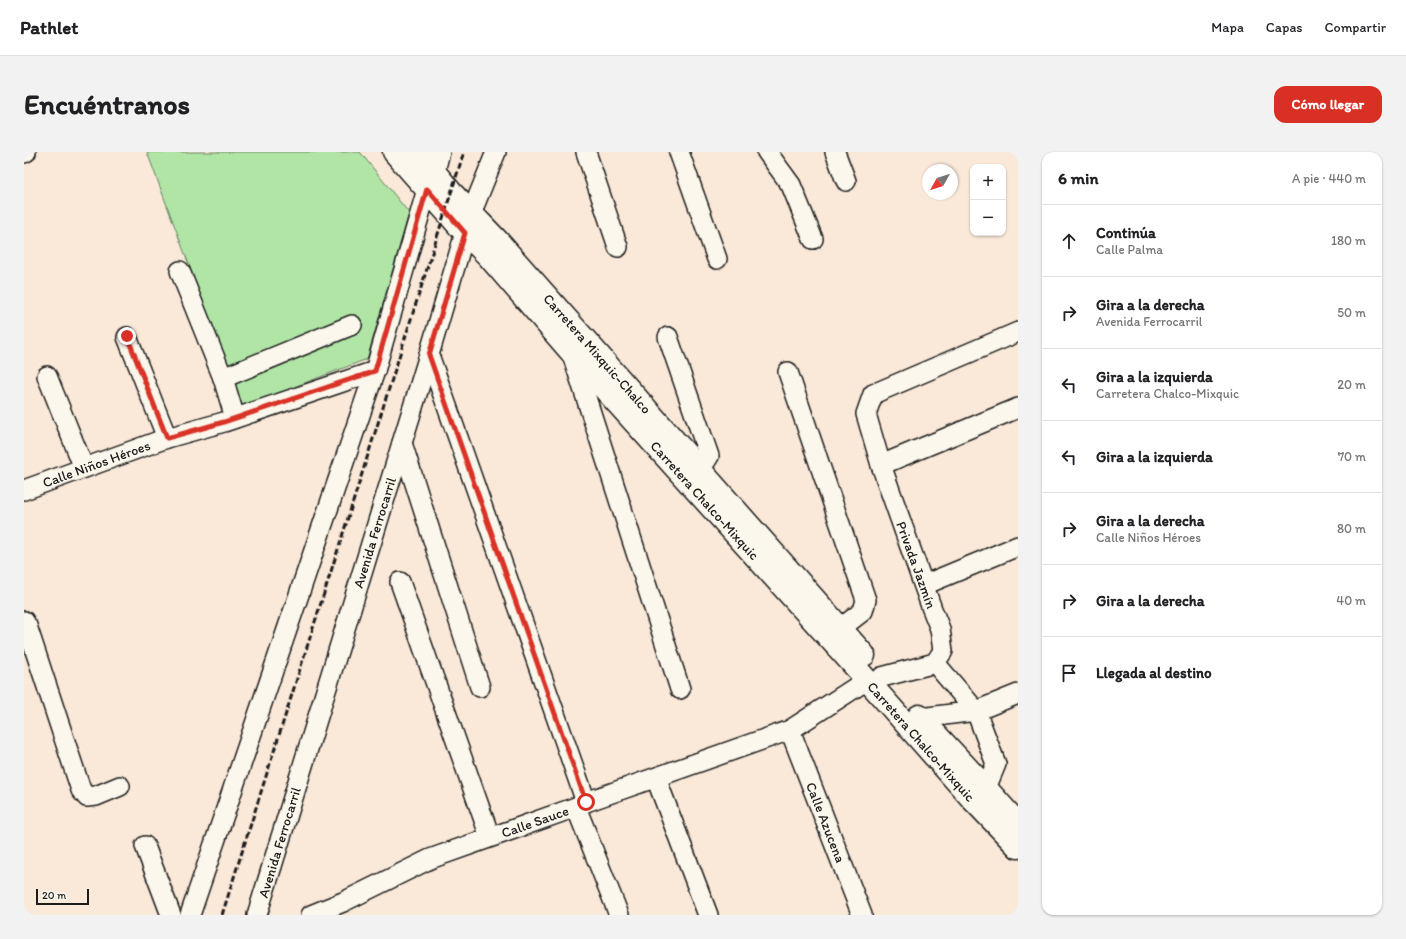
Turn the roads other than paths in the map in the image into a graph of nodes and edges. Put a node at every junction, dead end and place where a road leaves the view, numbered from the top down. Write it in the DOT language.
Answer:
graph roads {
  1 [pos="394,152"];
  2 [pos="418,152"];
  3 [pos="496,152"];
  4 [pos="586,152"];
  5 [pos="679,152"];
  6 [pos="768,152"];
  7 [pos="835,152"];
  8 [pos="434,171"];
  9 [pos="846,181"];
  10 [pos="468,223"];
  11 [pos="813,238"];
  12 [pos="618,247"];
  13 [pos="717,259"];
  14 [pos="180,271"];
  15 [pos="352,325"];
  16 [pos="1017,335"];
  17 [pos="127,336"];
  18 [pos="668,337"];
  19 [pos="572,353"];
  20 [pos="429,355"];
  21 [pos="375,371"];
  22 [pos="788,372"];
  23 [pos="47,376"];
  24 [pos="223,378"];
  25 [pos="1018,408"];
  26 [pos="235,418"];
  27 [pos="167,438"];
  28 [pos="402,443"];
  29 [pos="881,465"];
  30 [pos="84,468"];
  31 [pos="700,470"];
  32 [pos="24,490"];
  33 [pos="1018,546"];
  34 [pos="400,582"];
  35 [pos="924,586"];
  36 [pos="24,621"];
  37 [pos="841,628"];
  38 [pos="935,663"];
  39 [pos="874,678"];
  40 [pos="480,687"];
  41 [pos="680,689"];
  42 [pos="1018,694"];
  43 [pos="976,711"];
  44 [pos="920,718"];
  45 [pos="790,730"];
  46 [pos="656,778"];
  47 [pos="120,786"];
  48 [pos="986,788"];
  49 [pos="581,804"];
  50 [pos="1018,824"];
  51 [pos="490,837"];
  52 [pos="145,846"];
  53 [pos="1018,847"];
  54 [pos="345,908"];
  55 [pos="171,915"];
  56 [pos="190,915"];
  57 [pos="257,915"];
  58 [pos="311,915"];
  59 [pos="619,915"];
  60 [pos="708,915"];
  61 [pos="862,915"];
  1 -- 8 [label="main road"];
  2 -- 8 [label="main road, Carretera Mixquic-Chalco"];
  3 -- 10 [label="street, Avenida Ferrocarril"];
  4 -- 12 [label="street"];
  5 -- 13 [label="street"];
  6 -- 11 [label="street"];
  7 -- 9 [label="street"];
  8 -- 10 [label="main road, Carretera Mixquic-Chalco"];
  8 -- 21 [label="street"];
  10 -- 19 [label="main road, Carretera Chalco-Mixquic"];
  10 -- 20 [label="street, Avenida Ferrocarril"];
  10 -- 31 [label="main road, Carretera Mixquic-Chalco"];
  14 -- 24 [label="street"];
  15 -- 24 [label="street"];
  16 -- 29 [label="street, Privada Jazmín"];
  17 -- 27 [label="street"];
  18 -- 31 [label="street"];
  19 -- 39 [label="main road, Carretera Chalco-Mixquic"];
  19 -- 41 [label="street"];
  20 -- 28 [label="street, Avenida Ferrocarril"];
  20 -- 49 [label="street"];
  21 -- 26 [label="street, Calle Niños Héroes"];
  21 -- 56 [label="street"];
  22 -- 37 [label="street"];
  23 -- 30 [label="street"];
  24 -- 26 [label="street"];
  25 -- 29 [label="street"];
  26 -- 27 [label="street, Calle Niños Héroes"];
  27 -- 30 [label="street, Calle Niños Héroes"];
  28 -- 40 [label="street"];
  28 -- 57 [label="street, Avenida Ferrocarril"];
  29 -- 35 [label="street, Privada Jazmín"];
  30 -- 32 [label="street, Calle Niños Héroes"];
  31 -- 37 [label="main road, Carretera Mixquic-Chalco"];
  33 -- 35 [label="street"];
  34 -- 51 [label="street"];
  35 -- 38 [label="street, Privada Jazmín"];
  36 -- 47 [label="street"];
  37 -- 39 [label="main road, Carretera Mixquic-Chalco"];
  38 -- 39 [label="street"];
  38 -- 43 [label="street"];
  39 -- 44 [label="main road, Carretera Mixquic-Chalco"];
  39 -- 45 [label="street, Calle Sauce"];
  39 -- 53 [label="main road, Carretera Chalco-Mixquic"];
  42 -- 43 [label="street"];
  43 -- 44 [label="street"];
  43 -- 48 [label="street"];
  44 -- 48 [label="main road, Carretera Mixquic-Chalco"];
  45 -- 46 [label="street, Calle Sauce"];
  45 -- 61 [label="street, Calle Azucena"];
  46 -- 49 [label="street, Calle Sauce"];
  46 -- 60 [label="street"];
  48 -- 50 [label="main road, Carretera Mixquic-Chalco"];
  49 -- 51 [label="street, Calle Sauce"];
  49 -- 59 [label="street"];
  51 -- 54 [label="street, Calle Sauce"];
  52 -- 55 [label="street"];
  54 -- 58 [label="street, Calle Sauce"];
}
